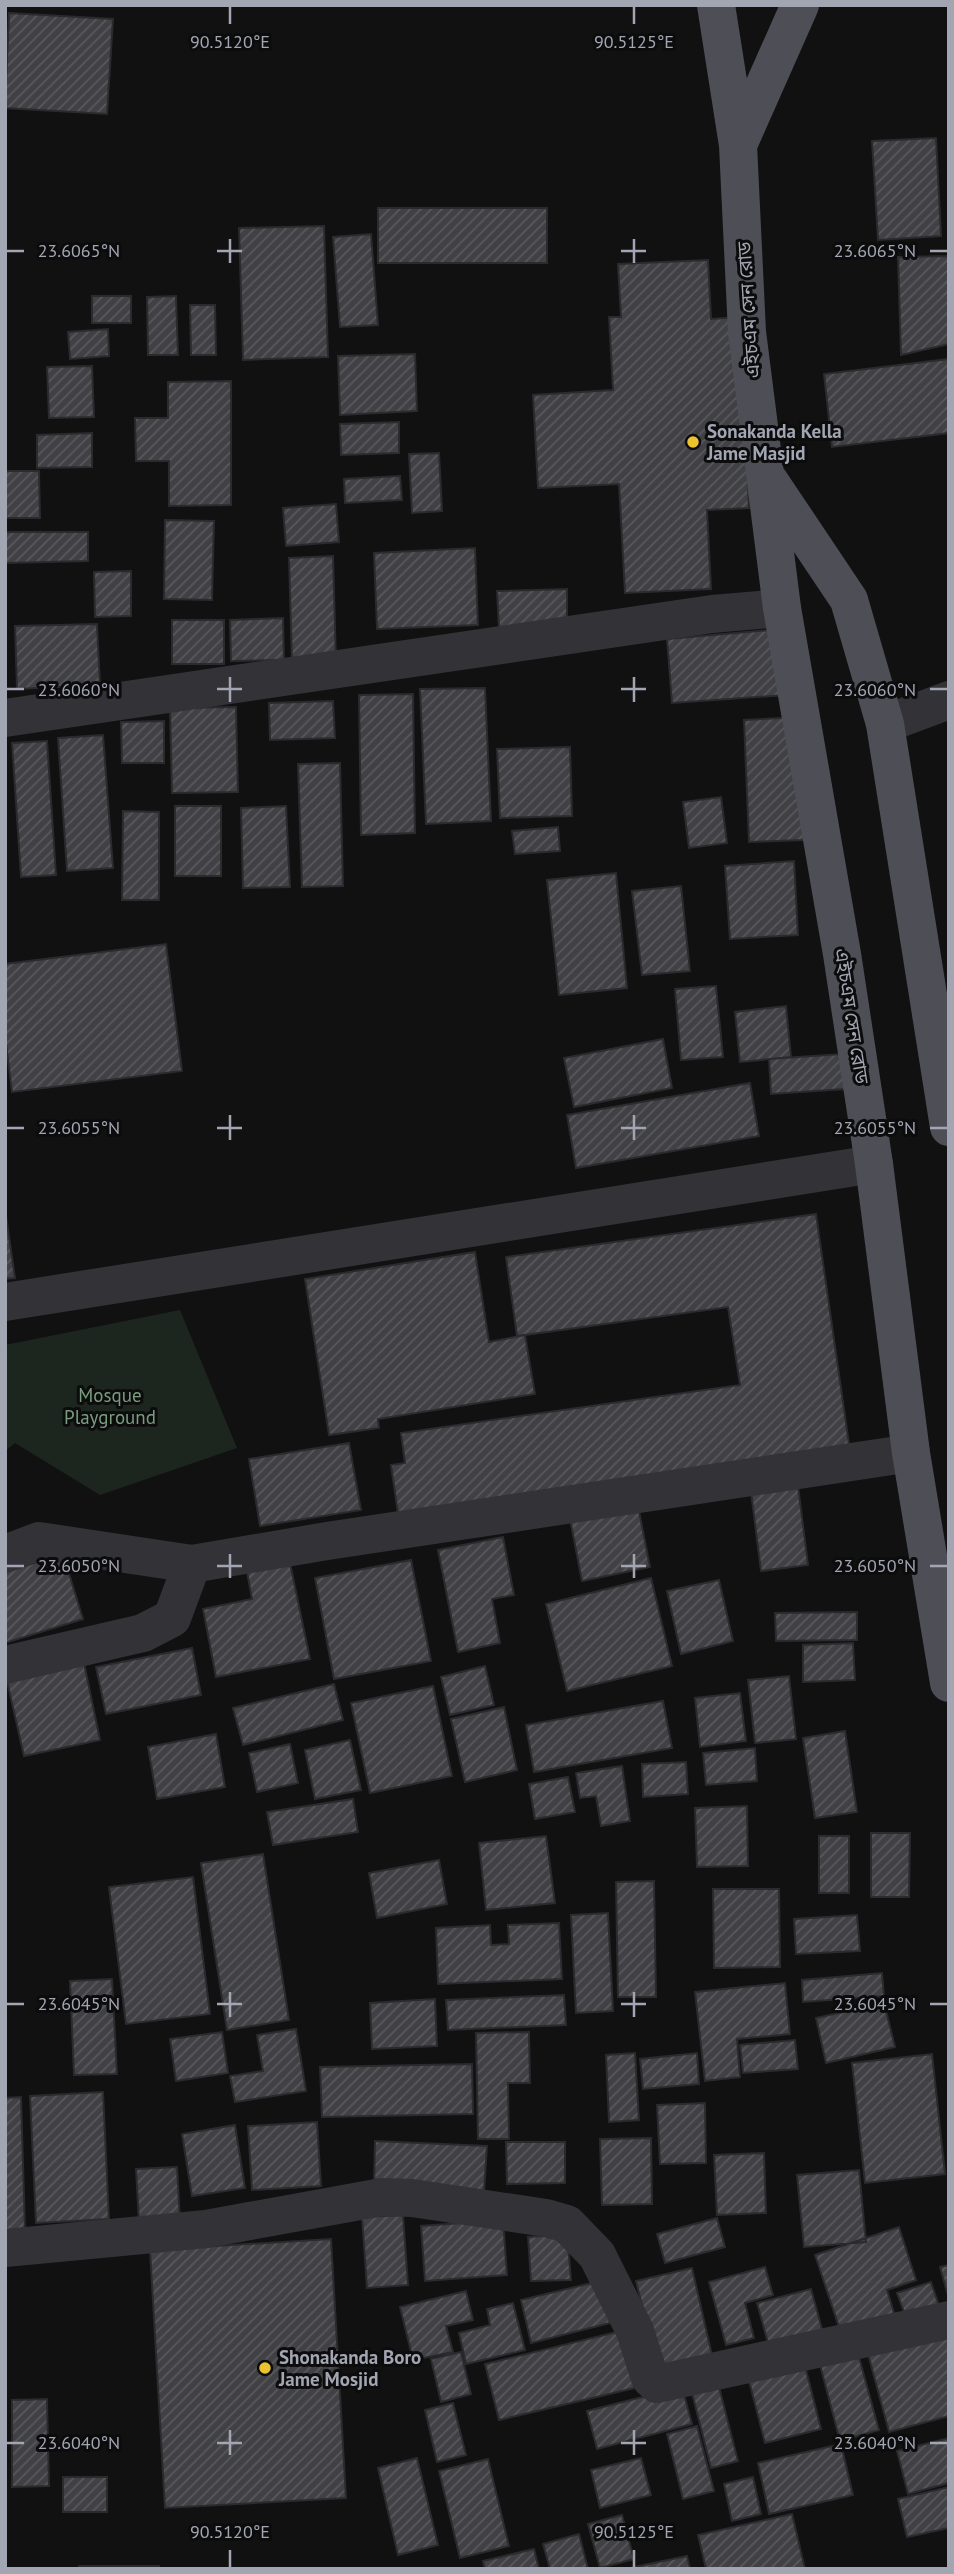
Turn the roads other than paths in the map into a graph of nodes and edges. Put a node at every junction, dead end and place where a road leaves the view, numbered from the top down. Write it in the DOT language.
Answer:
graph roads {
  1 [pos="716,5"];
  2 [pos="800,5"];
  3 [pos="738,145"];
  4 [pos="765,475"];
  5 [pos="782,608"];
  6 [pos="949,700"];
  7 [pos="5,719"];
  8 [pos="885,724"];
  9 [pos="949,1127"];
  10 [pos="874,1164"];
  11 [pos="5,1301"];
  12 [pos="911,1453"];
  13 [pos="5,1554"];
  14 [pos="192,1564"];
  15 [pos="5,1664"];
  16 [pos="949,1683"];
  17 [pos="5,2248"];
  18 [pos="949,2320"];
  1 -- 3 [label="main road, এইচএম সেন রোড"];
  2 -- 3 [label="main road, এইচএম সেন রোড"];
  3 -- 4 [label="main road, এইচএম সেন রোড"];
  4 -- 5 [label="main road, এইচএম সেন রোড"];
  4 -- 8 [label="main road, এইচএম সেন রোড"];
  5 -- 7 [label="street"];
  5 -- 10 [label="main road, এইচএম সেন রোড"];
  6 -- 8 [label="street"];
  8 -- 9 [label="main road, এইচএম সেন রোড"];
  10 -- 11 [label="street"];
  10 -- 12 [label="main road, এইচএম সেন রোড"];
  12 -- 14 [label="street"];
  12 -- 16 [label="main road, এইচএম সেন রোড"];
  13 -- 14 [label="street"];
  14 -- 15 [label="street"];
  17 -- 18 [label="street"];
}
